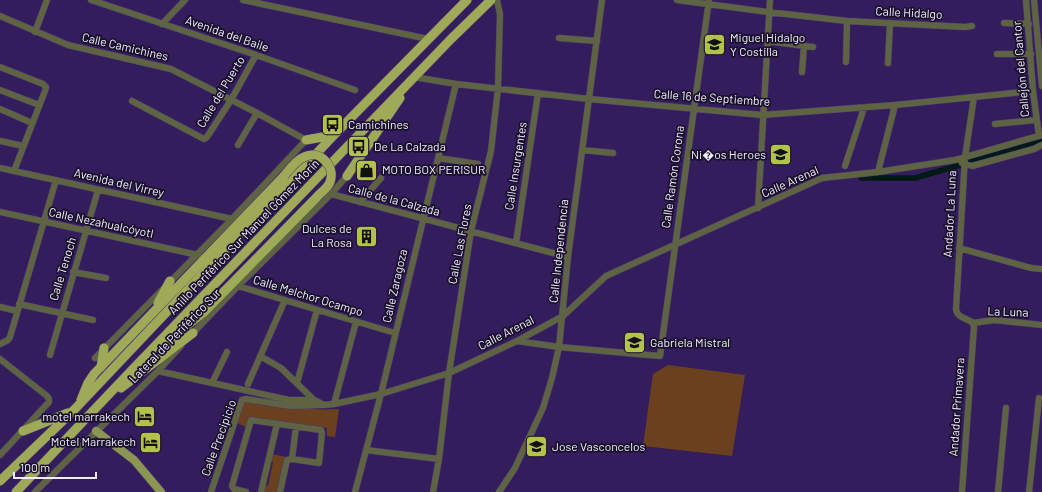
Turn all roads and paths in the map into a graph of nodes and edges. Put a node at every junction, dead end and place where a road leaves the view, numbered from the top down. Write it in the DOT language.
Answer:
graph roads {
  1 [pos="47,0"];
  2 [pos="91,0"];
  3 [pos="184,0"];
  4 [pos="243,0"];
  5 [pos="466,0"];
  6 [pos="491,0"];
  7 [pos="497,0"];
  8 [pos="602,0"];
  9 [pos="678,0"];
  10 [pos="770,0"];
  11 [pos="1026,0"];
  12 [pos="1034,0"];
  13 [pos="708,2"];
  14 [pos="768,12"];
  15 [pos="0,16"];
  16 [pos="847,21"];
  17 [pos="890,23"];
  18 [pos="1004,23"];
  19 [pos="162,24"];
  20 [pos="1029,24"];
  21 [pos="1039,24"];
  22 [pos="972,26"];
  23 [pos="36,32"];
  24 [pos="559,38"];
  25 [pos="428,39"];
  26 [pos="597,41"];
  27 [pos="767,41"];
  28 [pos="804,46"];
  29 [pos="813,47"];
  30 [pos="997,54"];
  31 [pos="1031,54"];
  32 [pos="256,55"];
  33 [pos="846,62"];
  34 [pos="888,63"];
  35 [pos="0,67"];
  36 [pos="1041,68"];
  37 [pos="802,72"];
  38 [pos="414,78"];
  39 [pos="456,84"];
  40 [pos="1042,86"];
  41 [pos="498,88"];
  42 [pos="0,90"];
  43 [pos="355,90"];
  44 [pos="1033,91"];
  45 [pos="538,93"];
  46 [pos="974,97"];
  47 [pos="589,99"];
  48 [pos="231,100"];
  49 [pos="132,101"];
  50 [pos="39,105"];
  51 [pos="895,105"];
  52 [pos="694,108"];
  53 [pos="864,108"];
  54 [pos="0,109"];
  55 [pos="257,113"];
  56 [pos="762,115"];
  57 [pos="1036,120"];
  58 [pos="32,123"];
  59 [pos="995,124"];
  60 [pos="334,135"];
  61 [pos="1041,136"];
  62 [pos="306,140"];
  63 [pos="0,141"];
  64 [pos="238,145"];
  65 [pos="1042,145"];
  66 [pos="23,146"];
  67 [pos="582,150"];
  68 [pos="614,153"];
  69 [pos="992,155"];
  70 [pos="438,158"];
  71 [pos="964,160"];
  72 [pos="478,164"];
  73 [pos="845,166"];
  74 [pos="0,168"];
  75 [pos="14,171"];
  76 [pos="878,172"];
  77 [pos="347,176"];
  78 [pos="381,178"];
  79 [pos="56,180"];
  80 [pos="98,190"];
  81 [pos="331,194"];
  82 [pos="360,202"];
  83 [pos="758,208"];
  84 [pos="0,212"];
  85 [pos="423,218"];
  86 [pos="232,219"];
  87 [pos="43,222"];
  88 [pos="86,231"];
  89 [pos="471,231"];
  90 [pos="516,243"];
  91 [pos="675,244"];
  92 [pos="959,248"];
  93 [pos="198,255"];
  94 [pos="568,257"];
  95 [pos="1042,269"];
  96 [pos="73,272"];
  97 [pos="106,278"];
  98 [pos="170,281"];
  99 [pos="238,286"];
  100 [pos="285,300"];
  101 [pos="19,304"];
  102 [pos="0,307"];
  103 [pos="317,310"];
  104 [pos="17,312"];
  105 [pos="61,313"];
  106 [pos="152,314"];
  107 [pos="563,316"];
  108 [pos="93,320"];
  109 [pos="356,322"];
  110 [pos="973,323"];
  111 [pos="1042,324"];
  112 [pos="193,333"];
  113 [pos="395,333"];
  114 [pos="517,341"];
  115 [pos="0,344"];
  116 [pos="559,347"];
  117 [pos="104,348"];
  118 [pos="227,352"];
  119 [pos="50,354"];
  120 [pos="260,356"];
  121 [pos="95,358"];
  122 [pos="0,359"];
  123 [pos="101,367"];
  124 [pos="131,371"];
  125 [pos="158,371"];
  126 [pos="449,373"];
  127 [pos="212,383"];
  128 [pos="297,383"];
  129 [pos="248,384"];
  130 [pos="381,394"];
  131 [pos="1039,398"];
  132 [pos="314,400"];
  133 [pos="80,403"];
  134 [pos="334,404"];
  135 [pos="324,405"];
  136 [pos="97,406"];
  137 [pos="1006,408"];
  138 [pos="73,411"];
  139 [pos="277,424"];
  140 [pos="296,426"];
  141 [pos="23,431"];
  142 [pos="96,431"];
  143 [pos="366,450"];
  144 [pos="0,455"];
  145 [pos="292,459"];
  146 [pos="438,460"];
  147 [pos="0,481"];
  148 [pos="18,491"];
  149 [pos="35,492"];
  150 [pos="161,492"];
  151 [pos="211,492"];
  152 [pos="246,492"];
  153 [pos="261,492"];
  154 [pos="280,492"];
  155 [pos="355,492"];
  156 [pos="433,492"];
  157 [pos="499,492"];
  158 [pos="962,492"];
  159 [pos="998,492"];
  160 [pos="1029,492"];
  1 -- 23 [label="street"];
  2 -- 19 [label="street, Avenida del Baile"];
  3 -- 19 [label="street"];
  4 -- 25 [label="street"];
  5 -- 25 [label="highway, Anillo Periférico Sur Manuel Gómez Morín"];
  6 -- 38 [label="highway, Anillo Periférico Sur Manuel Gómez Morín"];
  7 -- 41 [label="street, Calle Las Flores"];
  8 -- 26 [label="street, Calle Independencia"];
  9 -- 13 [label="street, Calle Hidalgo"];
  10 -- 14 [label="street"];
  11 -- 20 [label="street, Callejón del Cantor"];
  12 -- 21 [label="street"];
  13 -- 14 [label="street, Calle Hidalgo"];
  13 -- 52 [label="street, Calle Ramón Corona"];
  14 -- 16 [label="street, Calle Hidalgo"];
  14 -- 27 [label="street"];
  15 -- 23 [label="street, Calle Camichines"];
  16 -- 17 [label="street, Calle Hidalgo"];
  16 -- 33 [label="street"];
  17 -- 22 [label="street, Calle Hidalgo"];
  17 -- 34 [label="street"];
  18 -- 20 [label="street"];
  19 -- 32 [label="street, Avenida del Baile"];
  20 -- 31 [label="street, Callejón del Cantor"];
  21 -- 36 [label="street"];
  23 -- 48 [label="street, Calle Camichines"];
  24 -- 26 [label="street"];
  25 -- 60 [label="highway, Anillo Periférico Sur Manuel Gómez Morín"];
  26 -- 47 [label="street, Calle Independencia"];
  27 -- 28 [label="street"];
  27 -- 56 [label="street"];
  28 -- 29 [label="street"];
  28 -- 37 [label="street"];
  30 -- 31 [label="street"];
  31 -- 44 [label="street, Callejón del Cantor"];
  32 -- 43 [label="street, Avenida del Baile"];
  32 -- 48 [label="street, Calle del Puerto"];
  35 -- 50 [label="street"];
  36 -- 40 [label="street"];
  38 -- 39 [label="street, Calle 16 de Septiembre"];
  38 -- 77 [label="highway"];
  38 -- 124 [label="highway, Anillo Periférico Sur Manuel Gómez Morín"];
  39 -- 41 [label="street, Calle 16 de Septiembre"];
  39 -- 70 [label="street, Calle Zaragoza"];
  41 -- 45 [label="street, Calle 16 de Septiembre"];
  41 -- 89 [label="street, Calle Las Flores"];
  42 -- 50 [label="street"];
  44 -- 46 [label="street, Calle 16 de Septiembre"];
  44 -- 57 [label="street, Callejón del Cantor"];
  45 -- 47 [label="street, Calle 16 de Septiembre"];
  45 -- 90 [label="street, Calle Insurgentes"];
  46 -- 51 [label="street, Calle 16 de Septiembre"];
  46 -- 71 [label="street, Andador La Luna"];
  47 -- 52 [label="street, Calle 16 de Septiembre"];
  47 -- 67 [label="street, Calle Independencia"];
  48 -- 49 [label="street, Calle del Puerto"];
  48 -- 55 [label="street, Calle Camichines"];
  50 -- 58 [label="street"];
  51 -- 53 [label="street, Calle 16 de Septiembre"];
  51 -- 76 [label="street"];
  52 -- 56 [label="street, Calle 16 de Septiembre"];
  52 -- 91 [label="street, Calle Ramón Corona"];
  53 -- 56 [label="street, Calle 16 de Septiembre"];
  53 -- 73 [label="street"];
  54 -- 58 [label="street"];
  55 -- 62 [label="street, Calle Camichines"];
  55 -- 64 [label="street"];
  56 -- 83 [label="street"];
  57 -- 59 [label="street"];
  57 -- 61 [label="street, Callejón del Cantor"];
  58 -- 66 [label="street"];
  60 -- 62 [label="highway"];
  60 -- 133 [label="highway, Anillo Periférico Sur Manuel Gómez Morín"];
  61 -- 69 [label="street, Calle Arenal"];
  62 -- 86 [label="street"];
  63 -- 66 [label="street"];
  65 -- 69 [label="street, Calle Arenal"];
  66 -- 75 [label="street"];
  67 -- 68 [label="street"];
  67 -- 94 [label="street, Calle Independencia"];
  69 -- 71 [label="street, Calle Arenal"];
  69 -- 71 [label="street, Calle Arenal"];
  70 -- 72 [label="street"];
  70 -- 85 [label="street, Calle Zaragoza"];
  71 -- 76 [label="street, Calle Arenal"];
  71 -- 92 [label="street, Andador La Luna"];
  74 -- 75 [label="street, Avenida del Virrey"];
  75 -- 79 [label="street, Avenida del Virrey"];
  76 -- 83 [label="street, Calle Arenal"];
  77 -- 81 [label="street, Lateral de Periférico Sur"];
  78 -- 82 [label="street"];
  79 -- 80 [label="street, Avenida del Virrey"];
  79 -- 87 [label="street"];
  80 -- 86 [label="street, Avenida del Virrey"];
  80 -- 88 [label="street, Calle Tenoch"];
  81 -- 82 [label="street, Calle de la Calzada"];
  81 -- 99 [label="street, Lateral de Periférico Sur"];
  82 -- 85 [label="street, Calle de la Calzada"];
  83 -- 91 [label="street, Calle Arenal"];
  84 -- 87 [label="street, Calle Nezahualcóyotl"];
  85 -- 89 [label="street, Calle de la Calzada"];
  85 -- 113 [label="street, Calle Zaragoza"];
  86 -- 93 [label="street"];
  87 -- 88 [label="street, Calle Nezahualcóyotl"];
  87 -- 101 [label="street"];
  88 -- 93 [label="street, Calle Nezahualcóyotl"];
  88 -- 96 [label="street, Calle Tenoch"];
  89 -- 90 [label="street, Calle de la Calzada"];
  89 -- 126 [label="street, Calle Las Flores"];
  90 -- 94 [label="street, Calle de la Calzada"];
  91 -- 107 [label="street, Calle Arenal"];
  91 -- 116 [label="street, Calle Ramón Corona"];
  92 -- 95 [label="street"];
  92 -- 110 [label="street, Andador La Luna"];
  93 -- 98 [label="street"];
  94 -- 107 [label="street, Calle Independencia"];
  96 -- 97 [label="street"];
  96 -- 105 [label="street, Calle Tenoch"];
  98 -- 106 [label="highway"];
  98 -- 117 [label="street"];
  99 -- 100 [label="street, Calle Melchor Ocampo"];
  99 -- 112 [label="street, Lateral de Periférico Sur"];
  100 -- 103 [label="street, Calle Melchor Ocampo"];
  100 -- 120 [label="street"];
  101 -- 104 [label="street"];
  101 -- 105 [label="street"];
  102 -- 104 [label="street"];
  103 -- 109 [label="street, Calle Melchor Ocampo"];
  103 -- 128 [label="street"];
  104 -- 115 [label="street"];
  105 -- 108 [label="street"];
  105 -- 119 [label="street, Calle Tenoch"];
  106 -- 123 [label="highway"];
  106 -- 124 [label="highway, bridge"];
  107 -- 114 [label="street, Calle Arenal"];
  107 -- 116 [label="street, Calle Independencia"];
  109 -- 113 [label="street, Calle Melchor Ocampo"];
  109 -- 134 [label="street"];
  110 -- 111 [label="street, La Luna"];
  110 -- 158 [label="street, Andador Primavera"];
  112 -- 125 [label="street, Lateral de Periférico Sur"];
  112 -- 136 [label="highway"];
  113 -- 130 [label="street, Calle Zaragoza"];
  114 -- 116 [label="street"];
  114 -- 126 [label="street, Calle Arenal"];
  116 -- 157 [label="street, Calle Independencia"];
  117 -- 121 [label="street"];
  117 -- 123 [label="highway"];
  118 -- 127 [label="street"];
  120 -- 128 [label="street"];
  120 -- 129 [label="street"];
  122 -- 141 [label="street"];
  123 -- 133 [label="highway"];
  124 -- 136 [label="highway, Anillo Periférico Sur Manuel Gómez Morín"];
  125 -- 127 [label="street"];
  125 -- 142 [label="street, Lateral de Periférico Sur"];
  126 -- 130 [label="street, Calle Arenal"];
  126 -- 146 [label="street, Calle Las Flores"];
  127 -- 132 [label="street"];
  128 -- 132 [label="street"];
  130 -- 134 [label="street, Calle Arenal"];
  130 -- 143 [label="street, Calle Zaragoza"];
  131 -- 160 [label="street"];
  132 -- 135 [label="street"];
  133 -- 138 [label="highway, Anillo Periférico Sur Manuel Gómez Morín"];
  134 -- 135 [label="street, Calle Arenal"];
  135 -- 151 [label="street, Calle Precipicio"];
  136 -- 148 [label="highway, Anillo Periférico Sur Manuel Gómez Morín"];
  137 -- 159 [label="street"];
  138 -- 141 [label="highway"];
  138 -- 147 [label="highway, Anillo Periférico Sur Manuel Gómez Morín"];
  139 -- 140 [label="street"];
  139 -- 152 [label="street"];
  139 -- 153 [label="street"];
  140 -- 145 [label="street"];
  140 -- 145 [label="street"];
  141 -- 144 [label="street"];
  142 -- 149 [label="street, Lateral de Periférico Sur"];
  142 -- 150 [label="main road"];
  143 -- 146 [label="street"];
  143 -- 155 [label="street, Calle Zaragoza"];
  145 -- 154 [label="street"];
  146 -- 156 [label="street, Calle Las Flores"];
}
